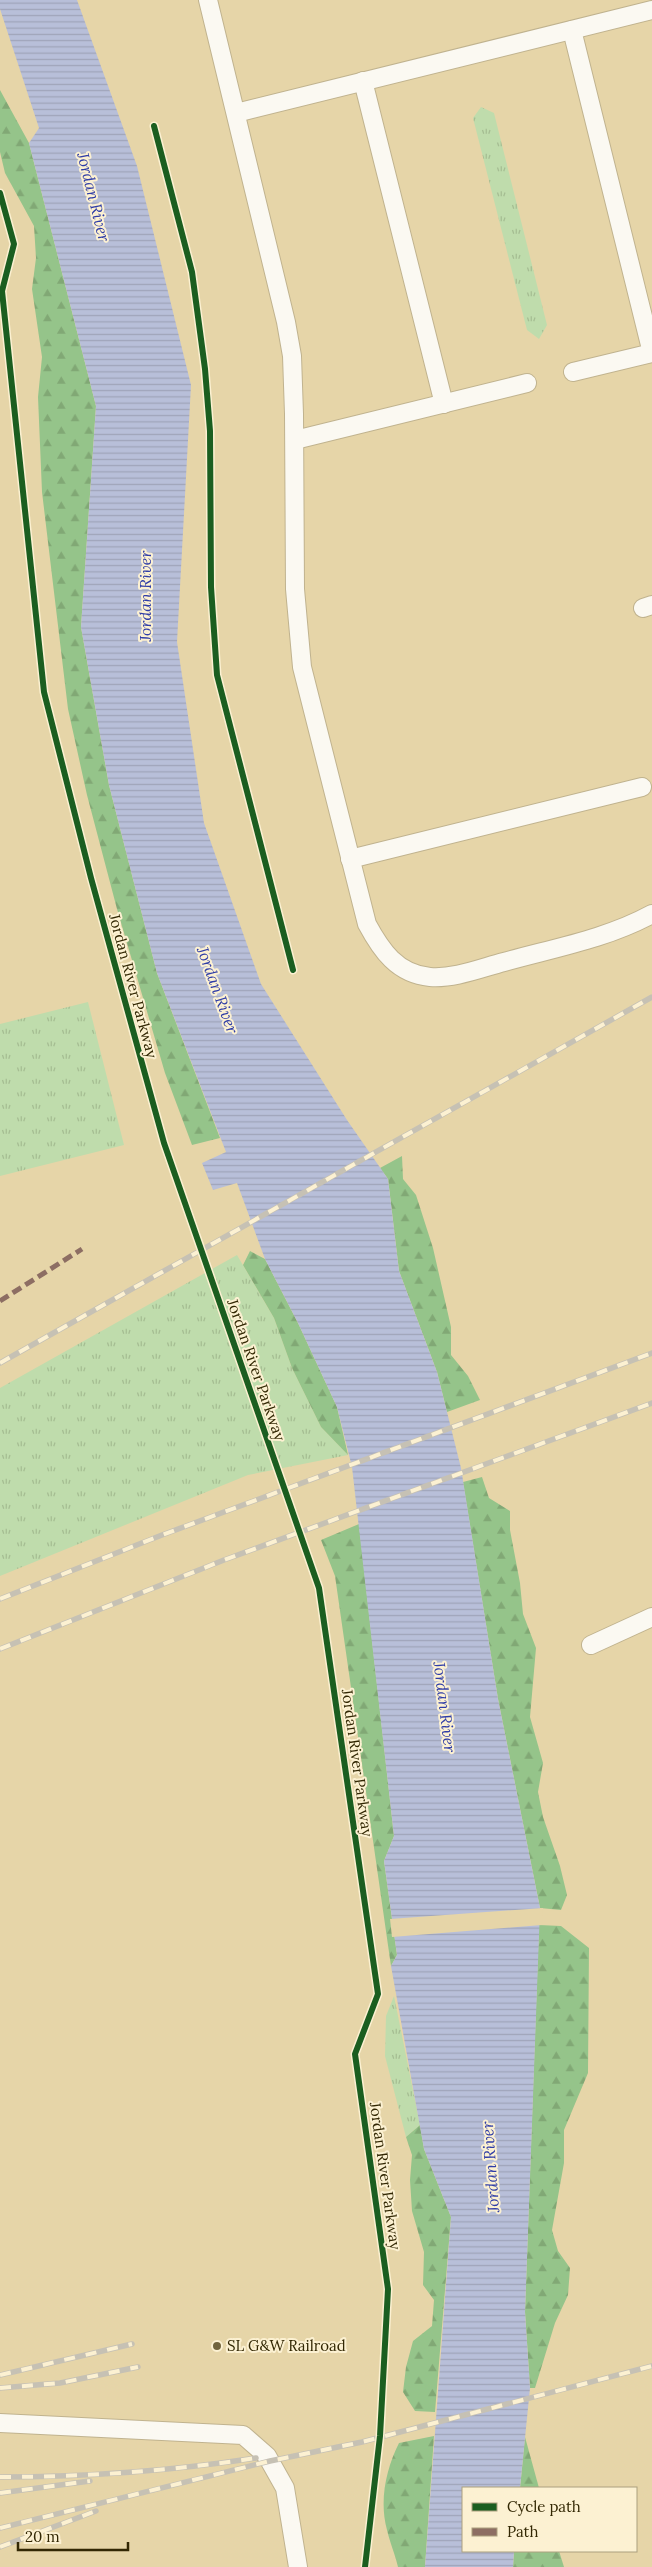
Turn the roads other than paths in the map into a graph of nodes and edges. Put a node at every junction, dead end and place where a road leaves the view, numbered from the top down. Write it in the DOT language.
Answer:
graph roads {
  1 [pos="208,0"];
  2 [pos="652,10"];
  3 [pos="572,30"];
  4 [pos="363,82"];
  5 [pos="236,113"];
  6 [pos="652,353"];
  7 [pos="573,372"];
  8 [pos="527,383"];
  9 [pos="444,404"];
  10 [pos="294,440"];
  11 [pos="642,787"];
  12 [pos="350,859"];
  13 [pos="652,914"];
  14 [pos="652,1617"];
  15 [pos="591,1645"];
  16 [pos="0,2422"];
  17 [pos="298,2567"];
  1 -- 5 [label="lane"];
  2 -- 3 [label="lane"];
  3 -- 4 [label="lane"];
  3 -- 6 [label="lane"];
  4 -- 5 [label="lane"];
  4 -- 9 [label="lane"];
  5 -- 10 [label="lane"];
  6 -- 7 [label="lane"];
  8 -- 9 [label="lane"];
  9 -- 10 [label="lane"];
  10 -- 12 [label="lane"];
  11 -- 12 [label="lane"];
  12 -- 13 [label="lane"];
  14 -- 15 [label="lane"];
  16 -- 17 [label="lane"];
}
